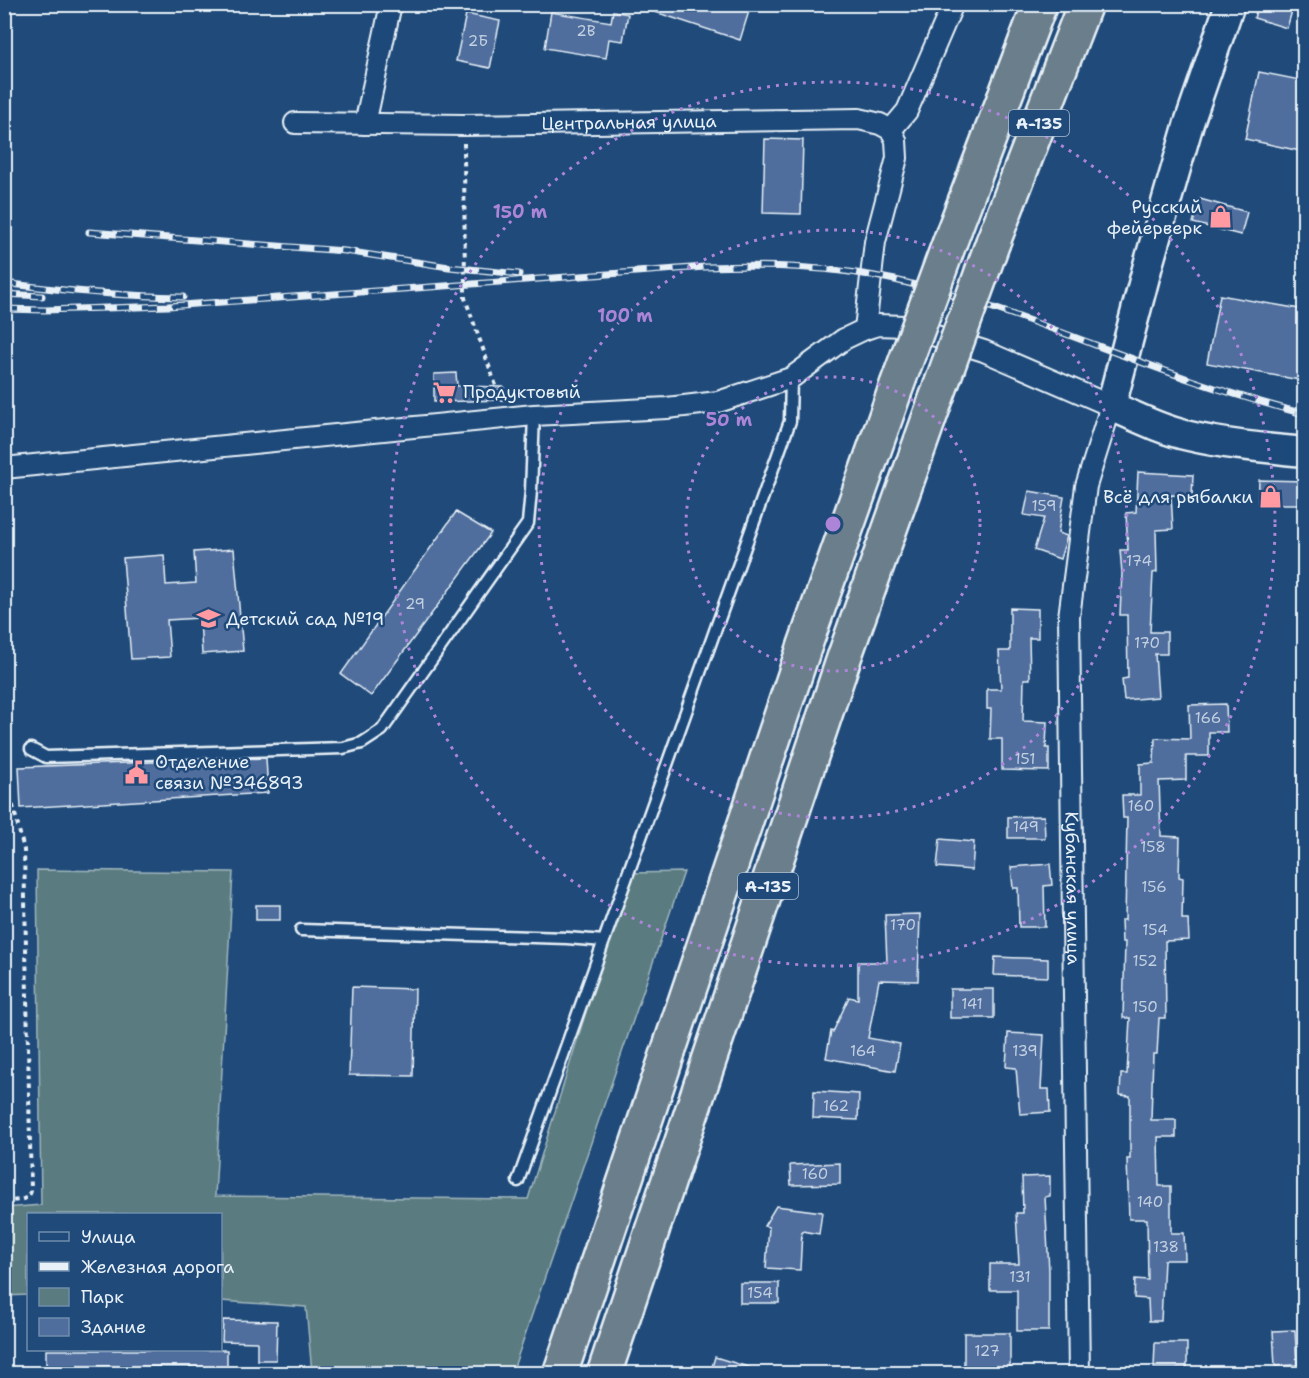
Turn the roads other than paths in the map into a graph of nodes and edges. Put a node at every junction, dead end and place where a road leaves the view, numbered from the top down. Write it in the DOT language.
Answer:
graph roads {
  1 [pos="392,4"];
  2 [pos="952,4"];
  3 [pos="1040,4"];
  4 [pos="1084,4"];
  5 [pos="1230,4"];
  6 [pos="295,123"];
  7 [pos="365,124"];
  8 [pos="891,130"];
  9 [pos="865,329"];
  10 [pos="791,378"];
  11 [pos="1111,406"];
  12 [pos="534,415"];
  13 [pos="1305,452"];
  14 [pos="4,468"];
  15 [pos="31,750"];
  16 [pos="301,930"];
  17 [pos="604,941"];
  18 [pos="518,1181"];
  19 [pos="560,1374"];
  20 [pos="604,1374"];
  21 [pos="1079,1374"];
  1 -- 7 [label="street"];
  2 -- 8 [label="street"];
  3 -- 19 [label="highway, А-135, bridge"];
  4 -- 20 [label="highway, А-135, bridge"];
  5 -- 11 [label="street"];
  6 -- 7 [label="street, Центральная улица"];
  7 -- 8 [label="street, Центральная улица"];
  8 -- 9 [label="street"];
  9 -- 10 [label="street"];
  9 -- 11 [label="street"];
  10 -- 12 [label="street"];
  10 -- 17 [label="lane"];
  11 -- 13 [label="street"];
  11 -- 21 [label="street, Кубанская улица"];
  12 -- 14 [label="street"];
  12 -- 15 [label="lane"];
  16 -- 17 [label="lane"];
  17 -- 18 [label="lane"];
}
